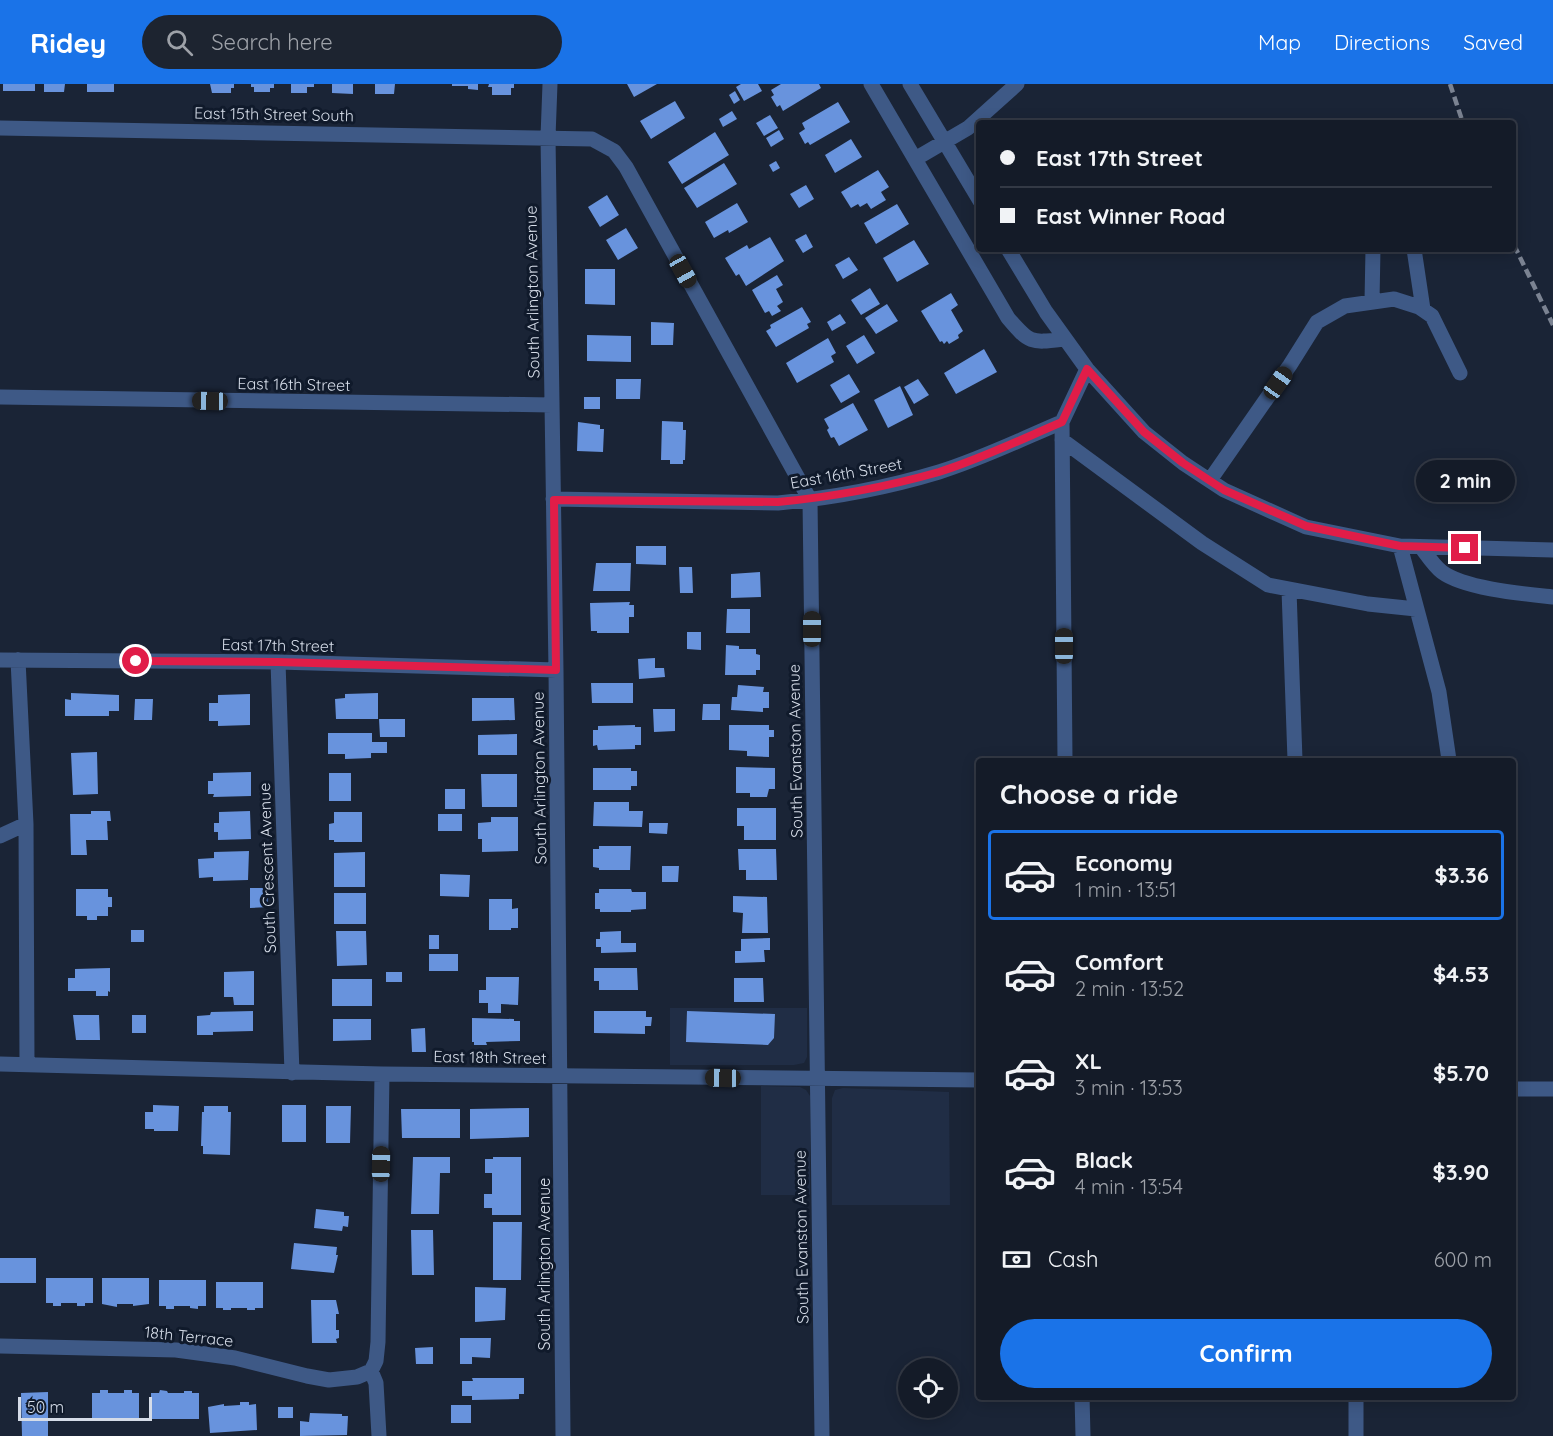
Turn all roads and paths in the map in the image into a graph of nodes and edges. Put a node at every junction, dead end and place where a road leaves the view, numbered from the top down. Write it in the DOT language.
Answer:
graph roads {
  1 [pos="550,84"];
  2 [pos="872,84"];
  3 [pos="910,84"];
  4 [pos="1017,84"];
  5 [pos="977,120"];
  6 [pos="976,121"];
  7 [pos="0,128"];
  8 [pos="548,137"];
  9 [pos="945,143"];
  10 [pos="915,159"];
  11 [pos="976,194"];
  12 [pos="1010,252"];
  13 [pos="1373,252"];
  14 [pos="1414,252"];
  15 [pos="1372,302"];
  16 [pos="1423,309"];
  17 [pos="1065,339"];
  18 [pos="1087,369"];
  19 [pos="1460,373"];
  20 [pos="0,397"];
  21 [pos="552,405"];
  22 [pos="1062,422"];
  23 [pos="1062,440"];
  24 [pos="1210,480"];
  25 [pos="554,500"];
  26 [pos="810,500"];
  27 [pos="1400,546"];
  28 [pos="1421,547"];
  29 [pos="1553,550"];
  30 [pos="1289,590"];
  31 [pos="1553,597"];
  32 [pos="1416,609"];
  33 [pos="0,660"];
  34 [pos="18,660"];
  35 [pos="278,662"];
  36 [pos="556,670"];
  37 [pos="1065,758"];
  38 [pos="1295,758"];
  39 [pos="1449,758"];
  40 [pos="26,824"];
  41 [pos="0,836"];
  42 [pos="0,1064"];
  43 [pos="27,1065"];
  44 [pos="292,1073"];
  45 [pos="382,1074"];
  46 [pos="561,1076"];
  47 [pos="816,1079"];
  48 [pos="976,1080"];
  49 [pos="1516,1089"];
  50 [pos="1553,1089"];
  51 [pos="0,1346"];
  52 [pos="371,1371"];
  53 [pos="1082,1400"];
  54 [pos="1356,1400"];
  55 [pos="379,1436"];
  56 [pos="563,1436"];
  57 [pos="822,1436"];
  58 [pos="1083,1436"];
  59 [pos="1356,1436"];
  1 -- 8 [label="street, South Arlington Avenue"];
  2 -- 10 [label="street"];
  3 -- 9 [label="street"];
  4 -- 5 [label="street"];
  6 -- 9 [label="street"];
  7 -- 8 [label="street, East 15th Street South"];
  8 -- 21 [label="street, South Arlington Avenue"];
  8 -- 26 [label="street, South Evanston Avenue"];
  9 -- 10 [label="street"];
  9 -- 11 [label="street"];
  10 -- 17 [label="street"];
  12 -- 17 [label="street"];
  13 -- 15 [label="street"];
  14 -- 16 [label="street"];
  15 -- 16 [label="street"];
  15 -- 24 [label="street"];
  16 -- 19 [label="street"];
  17 -- 18 [label="street"];
  18 -- 22 [label="street"];
  18 -- 24 [label="street"];
  20 -- 21 [label="street, East 16th Street"];
  21 -- 25 [label="street, South Arlington Avenue"];
  22 -- 23 [label="street"];
  22 -- 26 [label="street, East 16th Street"];
  23 -- 30 [label="street"];
  23 -- 37 [label="street"];
  24 -- 27 [label="street"];
  25 -- 26 [label="street, East 16th Street"];
  25 -- 36 [label="street, South Arlington Avenue"];
  26 -- 47 [label="street, South Evanston Avenue"];
  27 -- 28 [label="street"];
  27 -- 32 [label="street"];
  28 -- 29 [label="street"];
  28 -- 31 [label="street"];
  30 -- 32 [label="street"];
  30 -- 38 [label="street"];
  32 -- 39 [label="street"];
  33 -- 34 [label="street, East 17th Street"];
  34 -- 35 [label="street, East 17th Street"];
  34 -- 40 [label="street"];
  35 -- 36 [label="street, East 17th Street"];
  35 -- 44 [label="street, South Crescent Avenue"];
  36 -- 46 [label="street, South Arlington Avenue"];
  40 -- 41 [label="street"];
  40 -- 43 [label="street"];
  42 -- 43 [label="street, East 18th Street"];
  43 -- 44 [label="street, East 18th Street"];
  44 -- 45 [label="street, East 18th Street"];
  45 -- 46 [label="street, East 18th Street"];
  45 -- 52 [label="street"];
  46 -- 47 [label="street, East 18th Street"];
  46 -- 56 [label="street, South Arlington Avenue"];
  47 -- 48 [label="street, East 18th Street"];
  47 -- 57 [label="street, South Evanston Avenue"];
  49 -- 50 [label="street"];
  51 -- 52 [label="street, 18th Terrace"];
  52 -- 55 [label="street"];
  53 -- 58 [label="street"];
  54 -- 59 [label="street"];
}
